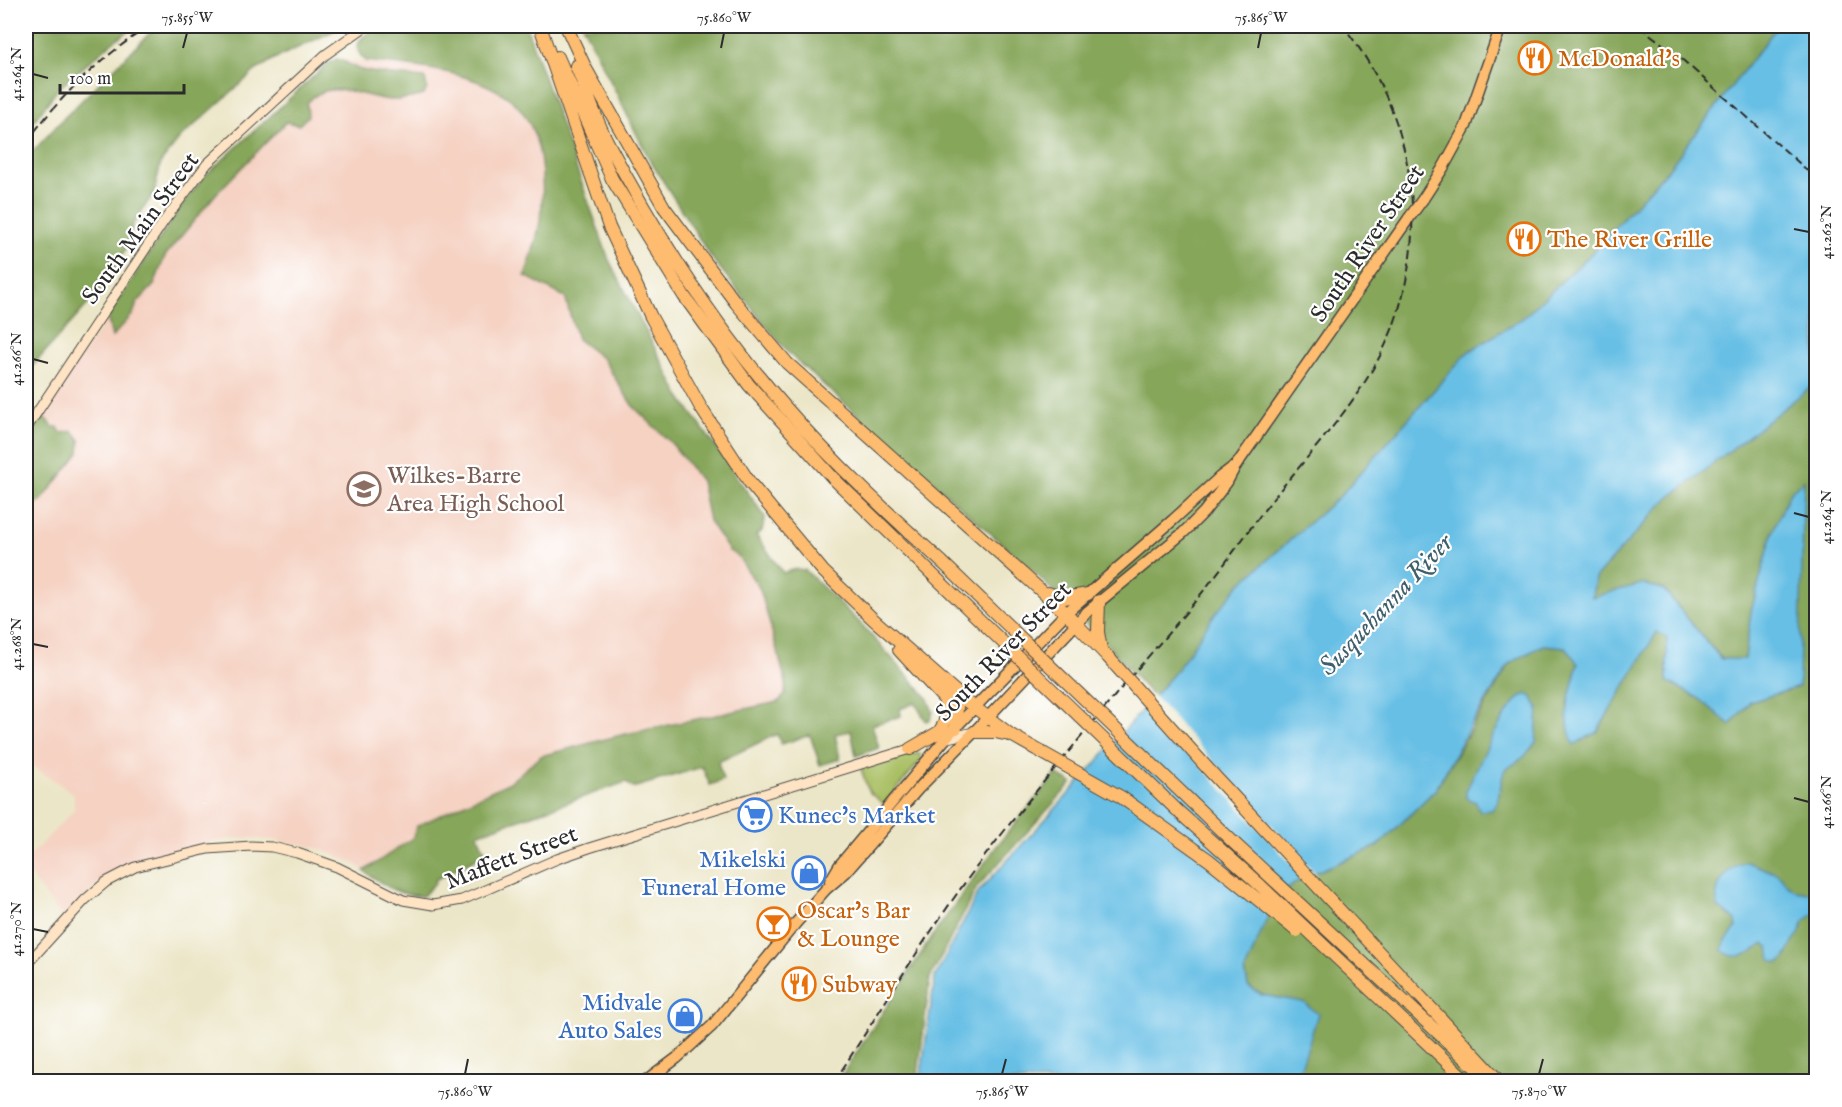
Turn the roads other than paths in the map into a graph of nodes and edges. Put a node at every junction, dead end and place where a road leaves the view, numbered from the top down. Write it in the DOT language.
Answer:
graph roads {
  1 [pos="366,26"];
  2 [pos="542,26"];
  3 [pos="564,26"];
  4 [pos="1501,26"];
  5 [pos="26,429"];
  6 [pos="1235,466"];
  7 [pos="1042,590"];
  8 [pos="1088,594"];
  9 [pos="1099,601"];
  10 [pos="1066,613"];
  11 [pos="873,619"];
  12 [pos="1077,623"];
  13 [pos="1105,653"];
  14 [pos="916,657"];
  15 [pos="975,708"];
  16 [pos="987,718"];
  17 [pos="974,732"];
  18 [pos="952,733"];
  19 [pos="1011,735"];
  20 [pos="910,749"];
  21 [pos="826,890"];
  22 [pos="26,965"];
  23 [pos="1361,983"];
  24 [pos="645,1082"];
  25 [pos="1468,1082"];
  26 [pos="1491,1082"];
  27 [pos="1500,1082"];
  1 -- 5 [label="main road, South Main Street"];
  2 -- 11 [label="highway"];
  2 -- 23 [label="highway, bridge"];
  3 -- 7 [label="highway"];
  3 -- 26 [label="highway, bridge"];
  4 -- 6 [label="main road, South River Street, bridge"];
  6 -- 8 [label="main road, South River Street"];
  6 -- 9 [label="main road, South River Street"];
  7 -- 8 [label="highway"];
  7 -- 10 [label="highway"];
  8 -- 10 [label="main road, South River Street"];
  9 -- 12 [label="main road, South River Street"];
  9 -- 13 [label="highway"];
  10 -- 12 [label="highway"];
  10 -- 15 [label="main road, South River Street"];
  11 -- 14 [label="highway"];
  11 -- 20 [label="highway"];
  12 -- 13 [label="highway"];
  12 -- 16 [label="main road, South River Street"];
  13 -- 27 [label="highway, bridge"];
  14 -- 15 [label="highway"];
  14 -- 18 [label="highway"];
  15 -- 16 [label="highway"];
  15 -- 18 [label="main road, South River Street"];
  16 -- 17 [label="main road, South River Street"];
  16 -- 19 [label="highway"];
  17 -- 18 [label="main road, Maffett Street"];
  17 -- 19 [label="highway"];
  17 -- 21 [label="main road, South River Street"];
  18 -- 20 [label="main road, Maffett Street"];
  18 -- 21 [label="main road, South River Street"];
  19 -- 23 [label="highway, bridge"];
  20 -- 22 [label="main road, Maffett Street"];
  21 -- 24 [label="main road, South River Street"];
  23 -- 25 [label="highway, bridge"];
}
